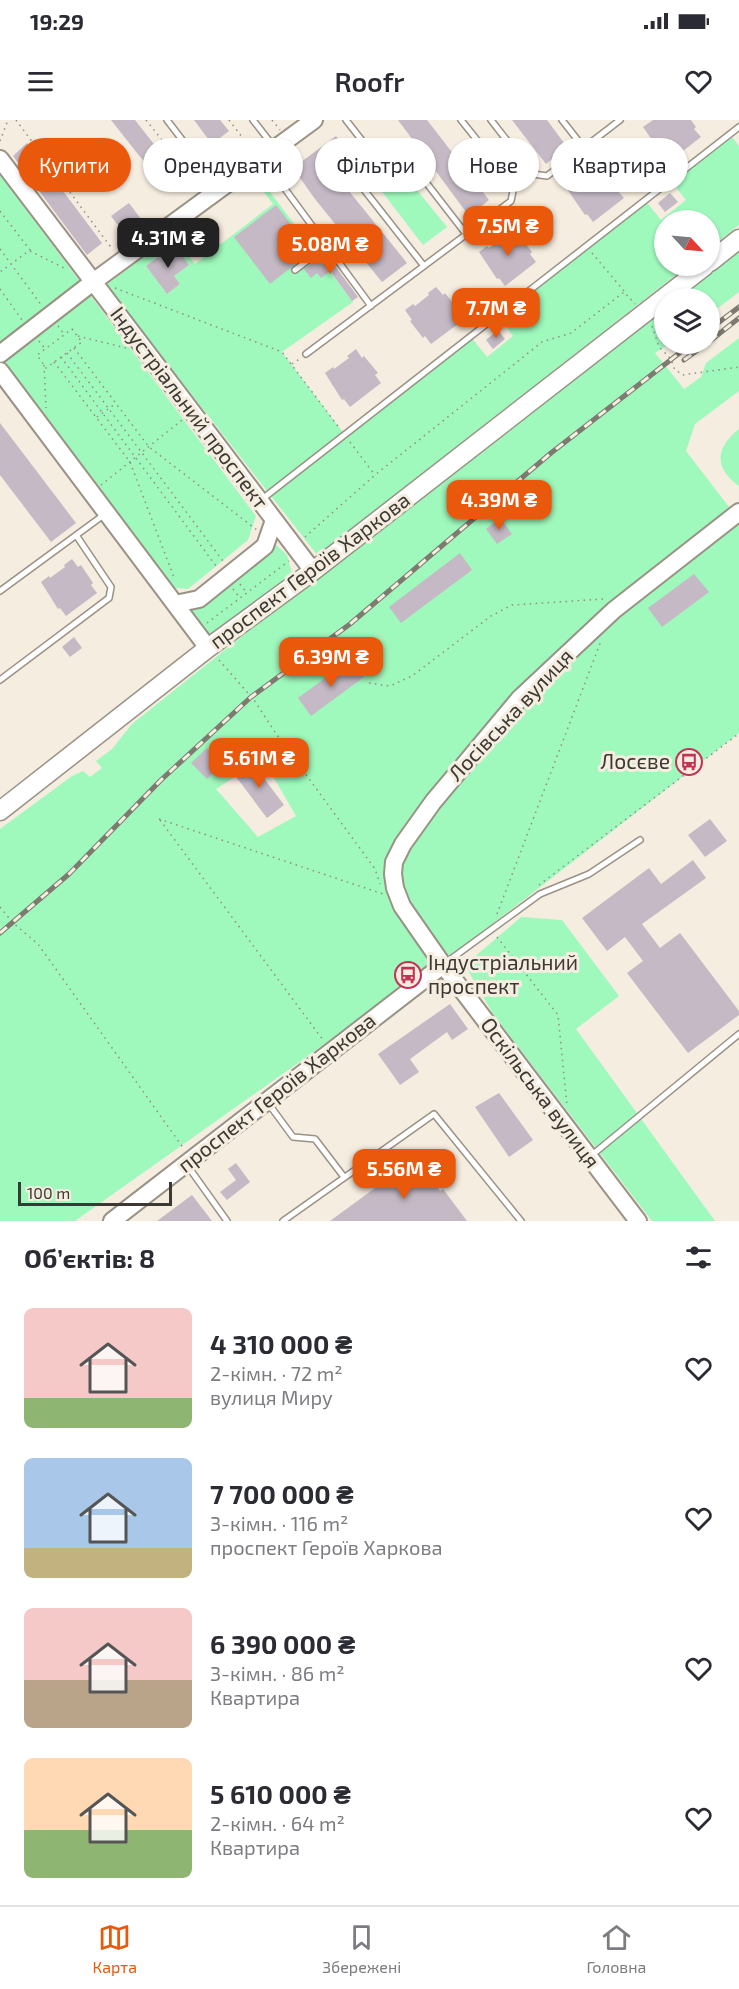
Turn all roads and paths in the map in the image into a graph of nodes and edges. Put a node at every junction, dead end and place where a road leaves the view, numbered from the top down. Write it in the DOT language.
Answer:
graph roads {
  1 [pos="9,120"];
  2 [pos="16,120"];
  3 [pos="146,120"];
  4 [pos="168,120"];
  5 [pos="229,120"];
  6 [pos="253,120"];
  7 [pos="272,120"];
  8 [pos="314,120"];
  9 [pos="346,120"];
  10 [pos="461,120"];
  11 [pos="490,120"];
  12 [pos="562,120"];
  13 [pos="620,120"];
  14 [pos="739,127"];
  15 [pos="280,130"];
  16 [pos="160,138"];
  17 [pos="182,138"];
  18 [pos="248,138"];
  19 [pos="259,138"];
  20 [pos="285,138"];
  21 [pos="360,138"];
  22 [pos="576,138"];
  23 [pos="597,138"];
  24 [pos="0,141"];
  25 [pos="0,159"];
  26 [pos="551,173"];
  27 [pos="216,192"];
  28 [pos="290,192"];
  29 [pos="366,192"];
  30 [pos="433,192"];
  31 [pos="0,211"];
  32 [pos="466,234"];
  33 [pos="739,240"];
  34 [pos="327,246"];
  35 [pos="587,246"];
  36 [pos="0,249"];
  37 [pos="30,250"];
  38 [pos="115,253"];
  39 [pos="720,254"];
  40 [pos="11,264"];
  41 [pos="424,266"];
  42 [pos="295,270"];
  43 [pos="0,272"];
  44 [pos="71,272"];
  45 [pos="692,276"];
  46 [pos="100,283"];
  47 [pos="0,290"];
  48 [pos="624,292"];
  49 [pos="371,306"];
  50 [pos="638,308"];
  51 [pos="36,311"];
  52 [pos="647,320"];
  53 [pos="23,321"];
  54 [pos="55,323"];
  55 [pos="65,335"];
  56 [pos="77,336"];
  57 [pos="36,338"];
  58 [pos="74,348"];
  59 [pos="125,348"];
  60 [pos="45,349"];
  61 [pos="67,353"];
  62 [pos="0,354"];
  63 [pos="306,354"];
  64 [pos="61,357"];
  65 [pos="54,362"];
  66 [pos="44,364"];
  67 [pos="292,365"];
  68 [pos="739,367"];
  69 [pos="0,371"];
  70 [pos="116,403"];
  71 [pos="46,412"];
  72 [pos="97,418"];
  73 [pos="183,419"];
  74 [pos="345,435"];
  75 [pos="149,447"];
  76 [pos="141,453"];
  77 [pos="136,457"];
  78 [pos="130,462"];
  79 [pos="375,475"];
  80 [pos="91,493"];
  81 [pos="260,501"];
  82 [pos="739,512"];
  83 [pos="106,513"];
  84 [pos="274,520"];
  85 [pos="76,534"];
  86 [pos="267,538"];
  87 [pos="302,546"];
  88 [pos="313,571"];
  89 [pos="228,576"];
  90 [pos="175,581"];
  91 [pos="0,591"];
  92 [pos="607,599"];
  93 [pos="175,604"];
  94 [pos="196,632"];
  95 [pos="601,642"];
  96 [pos="208,648"];
  97 [pos="0,680"];
  98 [pos="369,684"];
  99 [pos="739,736"];
  100 [pos="0,811"];
  101 [pos="159,819"];
  102 [pos="640,840"];
  103 [pos="383,894"];
  104 [pos="533,898"];
  105 [pos="0,907"];
  106 [pos="491,930"];
  107 [pos="443,965"];
  108 [pos="739,1034"];
  109 [pos="331,1052"];
  110 [pos="267,1101"];
  111 [pos="568,1110"];
  112 [pos="588,1157"];
  113 [pos="189,1161"];
  114 [pos="344,1177"];
  115 [pos="111,1221"];
  116 [pos="227,1221"];
  117 [pos="283,1221"];
  118 [pos="521,1221"];
  119 [pos="638,1221"];
  1 -- 24 [label="path"];
  2 -- 38 [label="path"];
  3 -- 16 [label="path"];
  4 -- 17 [label="lane"];
  5 -- 18 [label="path"];
  6 -- 19 [label="lane"];
  7 -- 15 [label="path"];
  8 -- 20 [label="street"];
  9 -- 21 [label="lane"];
  10 -- 32 [label="lane"];
  11 -- 26 [label="lane"];
  12 -- 22 [label="lane"];
  13 -- 23 [label="lane"];
  14 -- 35 [label="lane"];
  25 -- 46 [label="street, Індустріальний проспект"];
  27 -- 46 [label="street"];
  28 -- 34 [label="lane"];
  29 -- 41 [label="lane"];
  30 -- 32 [label="lane"];
  31 -- 37 [label="path"];
  32 -- 41 [label="lane"];
  33 -- 39 [label="main road"];
  34 -- 42 [label="lane"];
  34 -- 49 [label="lane"];
  35 -- 48 [label="path"];
  35 -- 74 [label="lane"];
  36 -- 40 [label="path"];
  37 -- 40 [label="path"];
  37 -- 44 [label="path"];
  40 -- 43 [label="path"];
  40 -- 51 [label="path"];
  41 -- 49 [label="lane"];
  45 -- 88 [label="main road, проспект Героїв Харкова"];
  46 -- 62 [label="street"];
  46 -- 67 [label="path"];
  46 -- 81 [label="street, Індустріальний проспект"];
  47 -- 53 [label="path"];
  48 -- 50 [label="path"];
  48 -- 79 [label="path"];
  49 -- 63 [label="lane"];
  52 -- 68 [label="path"];
  54 -- 55 [label="path"];
  55 -- 56 [label="path"];
  55 -- 60 [label="path"];
  56 -- 58 [label="path"];
  56 -- 59 [label="path"];
  57 -- 60 [label="path"];
  58 -- 61 [label="path"];
  58 -- 70 [label="path"];
  60 -- 66 [label="path"];
  61 -- 64 [label="path"];
  61 -- 76 [label="path"];
  63 -- 67 [label="path"];
  64 -- 65 [label="path"];
  64 -- 77 [label="path"];
  65 -- 66 [label="path"];
  65 -- 72 [label="path"];
  66 -- 71 [label="path"];
  67 -- 74 [label="path"];
  69 -- 80 [label="street"];
  70 -- 72 [label="path"];
  70 -- 75 [label="path"];
  72 -- 78 [label="path"];
  73 -- 75 [label="path"];
  74 -- 79 [label="path"];
  74 -- 81 [label="lane"];
  75 -- 76 [label="path"];
  75 -- 86 [label="path"];
  76 -- 77 [label="path"];
  76 -- 89 [label="path"];
  77 -- 78 [label="path"];
  77 -- 89 [label="path"];
  78 -- 80 [label="path"];
  78 -- 90 [label="path"];
  79 -- 87 [label="path"];
  80 -- 83 [label="street"];
  81 -- 84 [label="street, Індустріальний проспект"];
  82 -- 107 [label="street, Лосівська вулиця"];
  83 -- 85 [label="lane"];
  83 -- 93 [label="street"];
  84 -- 86 [label="street"];
  84 -- 87 [label="street, Індустріальний проспект"];
  85 -- 91 [label="lane"];
  85 -- 97 [label="lane"];
  86 -- 89 [label="street"];
  87 -- 88 [label="street, Індустріальний проспект"];
  87 -- 94 [label="path"];
  88 -- 96 [label="main road, проспект Героїв Харкова"];
  89 -- 93 [label="street"];
  92 -- 98 [label="path"];
  93 -- 94 [label="street"];
  94 -- 96 [label="street"];
  95 -- 106 [label="path"];
  96 -- 100 [label="main road, проспект Героїв Харкова"];
  96 -- 103 [label="path"];
  99 -- 104 [label="path"];
  101 -- 109 [label="path"];
  102 -- 104 [label="lane"];
  104 -- 106 [label="lane"];
  105 -- 113 [label="path"];
  106 -- 107 [label="lane"];
  106 -- 111 [label="path"];
  107 -- 109 [label="street, проспект Героїв Харкова"];
  107 -- 112 [label="street, Оскільська вулиця"];
  108 -- 112 [label="lane"];
  109 -- 110 [label="street, проспект Героїв Харкова"];
  110 -- 113 [label="street, проспект Героїв Харкова"];
  110 -- 114 [label="lane"];
  112 -- 119 [label="street, Оскільська вулиця"];
  113 -- 115 [label="street, проспект Героїв Харкова"];
  113 -- 116 [label="lane"];
  114 -- 117 [label="lane"];
  114 -- 118 [label="lane"];
}
